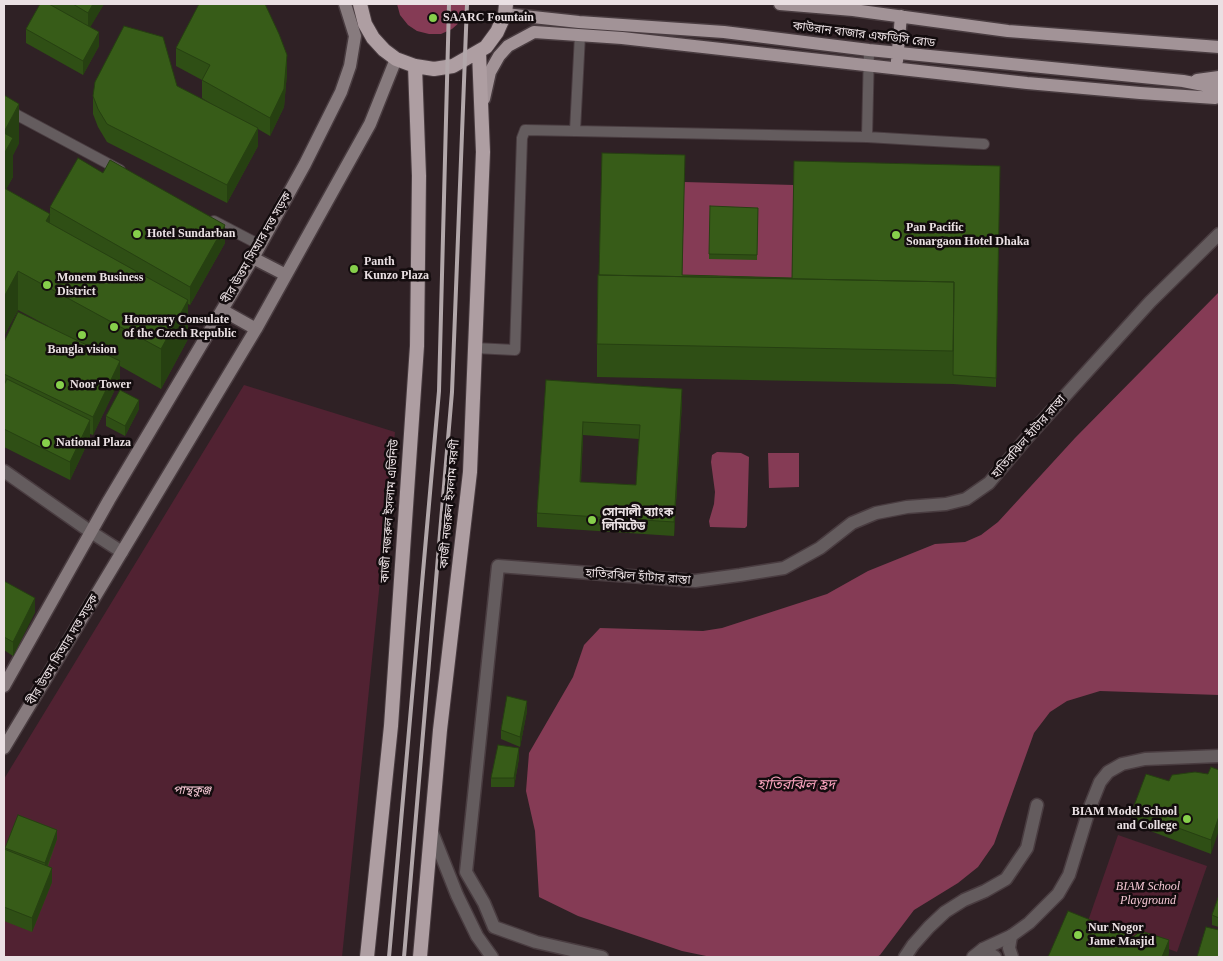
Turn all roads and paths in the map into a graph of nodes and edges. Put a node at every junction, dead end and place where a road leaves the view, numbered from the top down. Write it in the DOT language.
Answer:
graph roads {
  1 [pos="345,4"];
  2 [pos="360,4"];
  3 [pos="780,4"];
  4 [pos="854,7"];
  5 [pos="506,9"];
  6 [pos="901,16"];
  7 [pos="580,35"];
  8 [pos="1219,47"];
  9 [pos="869,50"];
  10 [pos="479,52"];
  11 [pos="898,53"];
  12 [pos="396,59"];
  13 [pos="868,65"];
  14 [pos="415,66"];
  15 [pos="896,68"];
  16 [pos="1219,77"];
  17 [pos="1183,82"];
  18 [pos="1219,88"];
  19 [pos="1219,97"];
  20 [pos="4,108"];
  21 [pos="482,108"];
  22 [pos="575,131"];
  23 [pos="867,137"];
  24 [pos="984,144"];
  25 [pos="132,176"];
  26 [pos="208,218"];
  27 [pos="1219,234"];
  28 [pos="260,245"];
  29 [pos="252,258"];
  30 [pos="286,275"];
  31 [pos="222,310"];
  32 [pos="256,329"];
  33 [pos="475,348"];
  34 [pos="4,471"];
  35 [pos="91,532"];
  36 [pos="122,552"];
  37 [pos="4,686"];
  38 [pos="4,748"];
  39 [pos="1219,756"];
  40 [pos="1037,805"];
  41 [pos="432,832"];
  42 [pos="1011,936"];
  43 [pos="978,953"];
  44 [pos="367,957"];
  45 [pos="420,957"];
  46 [pos="492,957"];
  47 [pos="602,957"];
  48 [pos="905,957"];
  49 [pos="995,957"];
  50 [pos="1012,957"];
  1 -- 28 [label="main road, বীর উত্তম সিআর দত্ত সড়ক"];
  2 -- 12 [label="highway"];
  3 -- 4 [label="main road, কাউরান বাজার এফডিসি রোড"];
  4 -- 6 [label="main road, কাউরান বাজার এফডিসি রোড"];
  5 -- 9 [label="main road, কাউরান বাজার এফডিসি রোড"];
  5 -- 10 [label="highway"];
  6 -- 8 [label="main road, কাউরান বাজার এফডিসি রোড"];
  6 -- 11 [label="main road"];
  7 -- 13 [label="main road"];
  7 -- 21 [label="main road"];
  7 -- 22 [label="lane"];
  9 -- 11 [label="main road, কাউরান বাজার এফডিসি রোড"];
  9 -- 13 [label="lane"];
  10 -- 14 [label="highway"];
  10 -- 21 [label="highway, কাজী নজরুল ইসলাম সরণী"];
  11 -- 15 [label="main road"];
  11 -- 17 [label="main road, কাউরান বাজার এফডিসি রোড"];
  12 -- 14 [label="highway"];
  12 -- 30 [label="main road, বীর উত্তম সিআর দত্ত সড়ক"];
  13 -- 15 [label="main road"];
  13 -- 23 [label="lane"];
  14 -- 44 [label="highway, কাজী নজরুল ইসলাম এভিনিউ"];
  15 -- 19 [label="main road"];
  16 -- 17 [label="main road"];
  17 -- 18 [label="main road, কাউরান বাজার এফডিসি রোড"];
  20 -- 25 [label="lane"];
  21 -- 33 [label="highway, কাজী নজরুল ইসলাম সরণী"];
  22 -- 23 [label="lane"];
  22 -- 33 [label="lane"];
  23 -- 24 [label="lane"];
  26 -- 28 [label="lane"];
  27 -- 47 [label="street, হাতিরঝিল হাঁটার রাস্তা"];
  28 -- 29 [label="main road, বীর উত্তম সিআর দত্ত সড়ক"];
  29 -- 30 [label="main road"];
  29 -- 31 [label="main road, বীর উত্তম সিআর দত্ত সড়ক"];
  30 -- 32 [label="main road, বীর উত্তম সিআর দত্ত সড়ক"];
  31 -- 32 [label="main road"];
  31 -- 35 [label="main road, বীর উত্তম সিআর দত্ত সড়ক"];
  32 -- 36 [label="main road, বীর উত্তম সিআর দত্ত সড়ক"];
  33 -- 41 [label="highway, কাজী নজরুল ইসলাম সরণী"];
  34 -- 35 [label="street"];
  35 -- 36 [label="street"];
  35 -- 37 [label="main road, বীর উত্তম সিআর দত্ত সড়ক"];
  36 -- 38 [label="main road, বীর উত্তম সিআর দত্ত সড়ক"];
  39 -- 42 [label="street"];
  40 -- 48 [label="street"];
  41 -- 45 [label="highway, কাজী নজরুল ইসলাম সরণী"];
  41 -- 46 [label="street"];
  42 -- 43 [label="street"];
  42 -- 50 [label="street"];
  43 -- 49 [label="street"];
}
